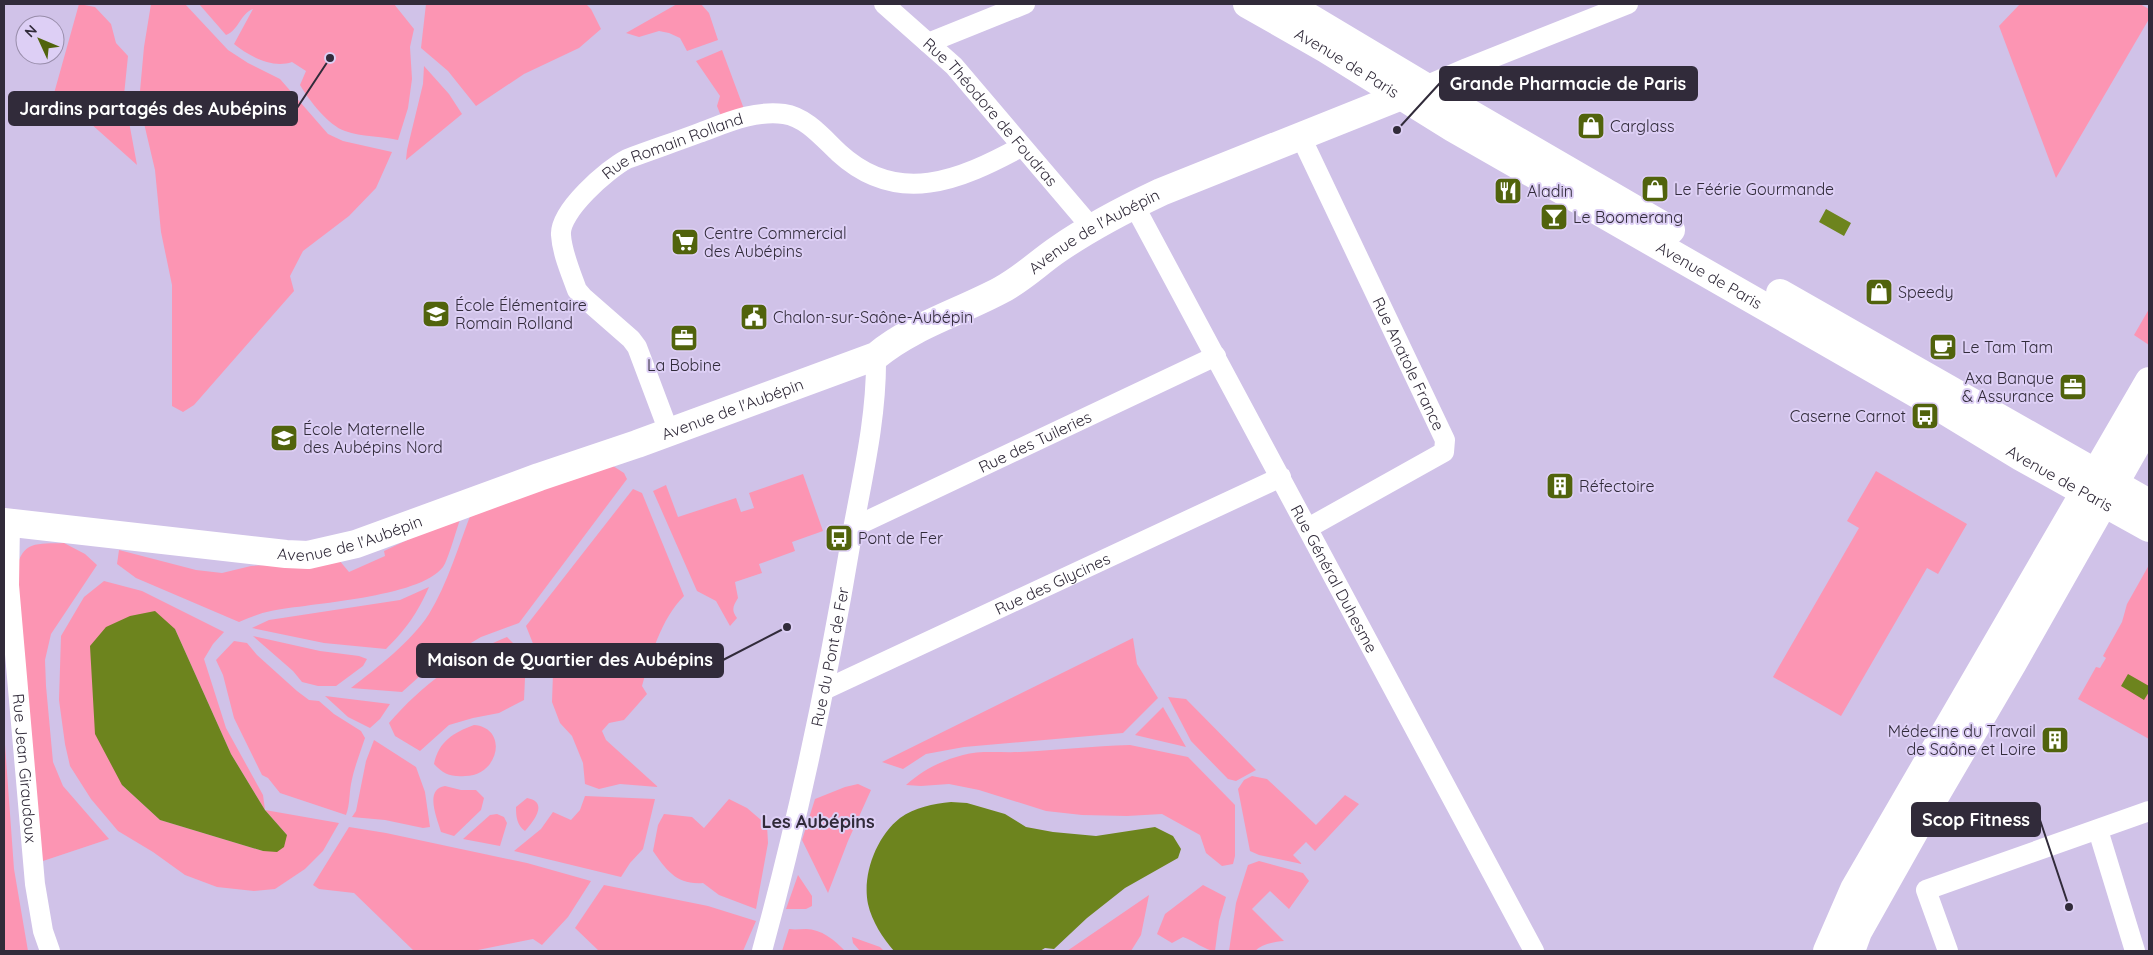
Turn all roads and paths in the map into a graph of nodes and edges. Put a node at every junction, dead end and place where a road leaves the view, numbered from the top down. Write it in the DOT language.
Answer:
graph roads {
  1 [pos="884,4"];
  2 [pos="1025,4"];
  3 [pos="1247,4"];
  4 [pos="1628,4"];
  5 [pos="1298,6"];
  6 [pos="928,43"];
  7 [pos="1413,91"];
  8 [pos="1301,136"];
  9 [pos="1021,147"];
  10 [pos="1134,205"];
  11 [pos="1091,227"];
  12 [pos="876,356"];
  13 [pos="1216,356"];
  14 [pos="2149,381"];
  15 [pos="2149,423"];
  16 [pos="669,432"];
  17 [pos="1281,477"];
  18 [pos="2100,488"];
  19 [pos="2149,503"];
  20 [pos="7,522"];
  21 [pos="854,526"];
  22 [pos="1308,528"];
  23 [pos="2149,528"];
  24 [pos="824,690"];
  25 [pos="2149,811"];
  26 [pos="2098,830"];
  27 [pos="50,951"];
  28 [pos="762,951"];
  29 [pos="1534,951"];
  30 [pos="1827,951"];
  31 [pos="1851,951"];
  32 [pos="1948,951"];
  33 [pos="2135,951"];
  1 -- 6 [label="street, Rue Théodore de Foudras"];
  2 -- 6 [label="street"];
  3 -- 7 [label="main road, Avenue de Paris"];
  4 -- 7 [label="street"];
  5 -- 7 [label="main road, Avenue de Paris"];
  6 -- 9 [label="street, Rue Théodore de Foudras"];
  7 -- 8 [label="main road, Avenue de l'Aubépin"];
  7 -- 18 [label="main road, Avenue de Paris"];
  8 -- 10 [label="main road, Avenue de l'Aubépin"];
  8 -- 22 [label="street, Rue Anatole France"];
  9 -- 11 [label="street, Rue Théodore de Foudras"];
  9 -- 16 [label="street, Rue Romain Rolland"];
  10 -- 11 [label="main road, Avenue de l'Aubépin"];
  10 -- 13 [label="street, Rue Général Duhesme"];
  11 -- 12 [label="main road, Avenue de l'Aubépin"];
  12 -- 16 [label="main road, Avenue de l'Aubépin"];
  12 -- 21 [label="street, Rue du Pont de Fer"];
  13 -- 17 [label="street, Rue Général Duhesme"];
  13 -- 21 [label="street, Rue des Tuileries"];
  14 -- 18 [label="main road"];
  15 -- 18 [label="main road"];
  16 -- 20 [label="main road, Avenue de l'Aubépin"];
  17 -- 22 [label="street, Rue Général Duhesme"];
  17 -- 24 [label="street, Rue des Glycines"];
  18 -- 19 [label="main road, Avenue de Paris"];
  18 -- 23 [label="main road, Avenue de Paris"];
  18 -- 30 [label="main road"];
  18 -- 31 [label="main road"];
  20 -- 27 [label="street, Rue Jean Giraudoux"];
  21 -- 24 [label="street, Rue du Pont de Fer"];
  22 -- 29 [label="street, Rue Général Duhesme"];
  24 -- 28 [label="street, Rue du Pont de Fer"];
  25 -- 26 [label="street"];
  26 -- 32 [label="street"];
  26 -- 33 [label="street"];
}
